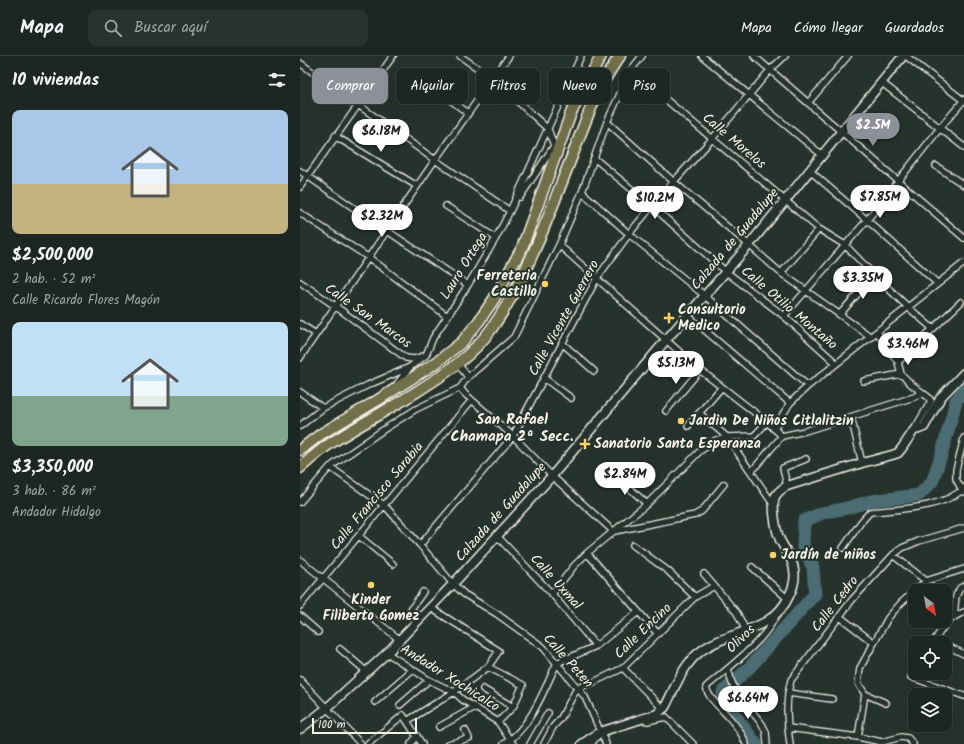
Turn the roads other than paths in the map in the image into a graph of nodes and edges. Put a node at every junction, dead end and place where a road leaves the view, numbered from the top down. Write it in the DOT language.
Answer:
graph roads {
  1 [pos="393,56"];
  2 [pos="460,56"];
  3 [pos="509,56"];
  4 [pos="581,56"];
  5 [pos="601,56"];
  6 [pos="620,56"];
  7 [pos="642,56"];
  8 [pos="702,56"];
  9 [pos="754,56"];
  10 [pos="785,56"];
  11 [pos="848,56"];
  12 [pos="904,56"];
  13 [pos="300,63"];
  14 [pos="384,68"];
  15 [pos="477,68"];
  16 [pos="500,68"];
  17 [pos="633,68"];
  18 [pos="770,70"];
  19 [pos="312,71"];
  20 [pos="881,82"];
  21 [pos="749,95"];
  22 [pos="619,97"];
  23 [pos="964,100"];
  24 [pos="476,101"];
  25 [pos="808,102"];
  26 [pos="670,103"];
  27 [pos="358,104"];
  28 [pos="456,104"];
  29 [pos="521,104"];
  30 [pos="468,113"];
  31 [pos="608,122"];
  32 [pos="940,128"];
  33 [pos="548,129"];
  34 [pos="841,131"];
  35 [pos="335,136"];
  36 [pos="712,139"];
  37 [pos="964,147"];
  38 [pos="822,155"];
  39 [pos="594,158"];
  40 [pos="434,160"];
  41 [pos="936,166"];
  42 [pos="809,170"];
  43 [pos="300,171"];
  44 [pos="307,176"];
  45 [pos="899,181"];
  46 [pos="674,182"];
  47 [pos="964,183"];
  48 [pos="417,186"];
  49 [pos="300,187"];
  50 [pos="582,192"];
  51 [pos="785,200"];
  52 [pos="446,206"];
  53 [pos="652,206"];
  54 [pos="510,211"];
  55 [pos="300,213"];
  56 [pos="867,220"];
  57 [pos="819,229"];
  58 [pos="386,230"];
  59 [pos="629,234"];
  60 [pos="963,236"];
  61 [pos="496,238"];
  62 [pos="559,245"];
  63 [pos="749,245"];
  64 [pos="845,245"];
  65 [pos="368,257"];
  66 [pos="964,262"];
  67 [pos="725,271"];
  68 [pos="781,274"];
  69 [pos="874,275"];
  70 [pos="597,278"];
  71 [pos="300,282"];
  72 [pos="937,283"];
  73 [pos="468,284"];
  74 [pos="806,291"];
  75 [pos="704,295"];
  76 [pos="960,302"];
  77 [pos="335,306"];
  78 [pos="908,307"];
  79 [pos="687,314"];
  80 [pos="840,314"];
  81 [pos="447,316"];
  82 [pos="784,316"];
  83 [pos="300,324"];
  84 [pos="933,329"];
  85 [pos="877,332"];
  86 [pos="316,334"];
  87 [pos="871,337"];
  88 [pos="666,340"];
  89 [pos="562,343"];
  90 [pos="426,355"];
  91 [pos="300,358"];
  92 [pos="898,362"];
  93 [pos="836,363"];
  94 [pos="458,364"];
  95 [pos="410,367"];
  96 [pos="700,370"];
  97 [pos="594,371"];
  98 [pos="964,373"];
  99 [pos="901,374"];
  100 [pos="468,377"];
  101 [pos="544,378"];
  102 [pos="864,380"];
  103 [pos="808,386"];
  104 [pos="722,387"];
  105 [pos="460,388"];
  106 [pos="393,391"];
  107 [pos="300,392"];
  108 [pos="922,393"];
  109 [pos="571,398"];
  110 [pos="471,401"];
  111 [pos="790,403"];
  112 [pos="323,408"];
  113 [pos="666,411"];
  114 [pos="699,413"];
  115 [pos="851,418"];
  116 [pos="767,422"];
  117 [pos="300,426"];
  118 [pos="688,426"];
  119 [pos="774,428"];
  120 [pos="914,430"];
  121 [pos="513,436"];
  122 [pos="782,436"];
  123 [pos="727,437"];
  124 [pos="964,438"];
  125 [pos="300,450"];
  126 [pos="806,459"];
  127 [pos="862,463"];
  128 [pos="330,466"];
  129 [pos="300,468"];
  130 [pos="751,472"];
  131 [pos="615,475"];
  132 [pos="552,476"];
  133 [pos="724,484"];
  134 [pos="787,486"];
  135 [pos="963,491"];
  136 [pos="300,502"];
  137 [pos="647,504"];
  138 [pos="773,504"];
  139 [pos="385,506"];
  140 [pos="964,528"];
  141 [pos="612,531"];
  142 [pos="359,536"];
  143 [pos="497,536"];
  144 [pos="420,545"];
  145 [pos="633,545"];
  146 [pos="843,548"];
  147 [pos="587,553"];
  148 [pos="893,555"];
  149 [pos="300,560"];
  150 [pos="393,564"];
  151 [pos="752,567"];
  152 [pos="964,570"];
  153 [pos="704,574"];
  154 [pos="322,579"];
  155 [pos="926,581"];
  156 [pos="453,584"];
  157 [pos="714,586"];
  158 [pos="964,586"];
  159 [pos="423,592"];
  160 [pos="552,594"];
  161 [pos="695,597"];
  162 [pos="788,598"];
  163 [pos="300,606"];
  164 [pos="431,608"];
  165 [pos="638,612"];
  166 [pos="964,612"];
  167 [pos="777,613"];
  168 [pos="300,616"];
  169 [pos="954,616"];
  170 [pos="840,617"];
  171 [pos="420,620"];
  172 [pos="746,631"];
  173 [pos="318,632"];
  174 [pos="658,634"];
  175 [pos="939,636"];
  176 [pos="400,640"];
  177 [pos="874,643"];
  178 [pos="596,646"];
  179 [pos="952,648"];
  180 [pos="340,649"];
  181 [pos="388,653"];
  182 [pos="964,654"];
  183 [pos="557,663"];
  184 [pos="488,667"];
  185 [pos="623,668"];
  186 [pos="728,669"];
  187 [pos="412,670"];
  188 [pos="367,672"];
  189 [pos="300,680"];
  190 [pos="429,680"];
  191 [pos="919,680"];
  192 [pos="577,688"];
  193 [pos="483,689"];
  194 [pos="454,692"];
  195 [pos="788,693"];
  196 [pos="865,694"];
  197 [pos="964,696"];
  198 [pos="832,699"];
  199 [pos="376,702"];
  200 [pos="886,703"];
  201 [pos="400,705"];
  202 [pos="475,707"];
  203 [pos="513,707"];
  204 [pos="327,708"];
  205 [pos="663,709"];
  206 [pos="548,713"];
  207 [pos="640,719"];
  208 [pos="407,721"];
  209 [pos="498,722"];
  210 [pos="439,726"];
  211 [pos="788,728"];
  212 [pos="300,729"];
  213 [pos="465,730"];
  214 [pos="600,732"];
  215 [pos="416,736"];
  216 [pos="858,737"];
  217 [pos="512,742"];
  218 [pos="361,744"];
  219 [pos="368,744"];
  220 [pos="411,744"];
  221 [pos="422,744"];
  222 [pos="448,744"];
  223 [pos="504,744"];
  224 [pos="530,744"];
  225 [pos="544,744"];
  226 [pos="582,744"];
  227 [pos="591,744"];
  228 [pos="606,744"];
  229 [pos="693,744"];
  230 [pos="746,744"];
  231 [pos="767,744"];
  232 [pos="790,744"];
  233 [pos="913,744"];
  1 -- 14 [label="street"];
  2 -- 15 [label="street"];
  3 -- 16 [label="street"];
  4 -- 33 [label="street, Lauro Ortega"];
  5 -- 106 [label="highway"];
  6 -- 94 [label="highway"];
  7 -- 17 [label="street"];
  8 -- 21 [label="street"];
  9 -- 18 [label="street"];
  10 -- 18 [label="street, Calle Vicente Guerrero"];
  11 -- 25 [label="street"];
  12 -- 20 [label="street, Calzada de Guadalupe"];
  12 -- 23 [label="street"];
  13 -- 19 [label="street"];
  18 -- 21 [label="street, Calle Vicente Guerrero"];
  18 -- 25 [label="street"];
  20 -- 32 [label="street"];
  20 -- 34 [label="street, Calzada de Guadalupe"];
  21 -- 36 [label="street, Calle Vicente Guerrero"];
  21 -- 38 [label="street"];
  22 -- 31 [label="street"];
  23 -- 32 [label="street"];
  24 -- 30 [label="street"];
  25 -- 34 [label="street"];
  26 -- 36 [label="street, Calle Morelos"];
  27 -- 35 [label="street"];
  27 -- 40 [label="street"];
  28 -- 30 [label="street"];
  29 -- 33 [label="street"];
  30 -- 40 [label="street"];
  31 -- 39 [label="street"];
  31 -- 46 [label="street"];
  32 -- 37 [label="street"];
  32 -- 45 [label="street"];
  33 -- 54 [label="street, Lauro Ortega"];
  33 -- 54 [label="street"];
  34 -- 38 [label="street, Calzada de Guadalupe"];
  34 -- 45 [label="street"];
  35 -- 44 [label="street"];
  35 -- 48 [label="street"];
  36 -- 46 [label="street, Calle Vicente Guerrero"];
  36 -- 51 [label="street, Calle Morelos"];
  38 -- 42 [label="street, Calzada de Guadalupe"];
  39 -- 50 [label="street"];
  39 -- 53 [label="street, Calle Otilio Montaño"];
  40 -- 48 [label="street"];
  40 -- 54 [label="street"];
  41 -- 47 [label="street"];
  42 -- 51 [label="street, Calzada de Guadalupe"];
  42 -- 56 [label="street"];
  43 -- 44 [label="street"];
  44 -- 49 [label="street"];
  44 -- 58 [label="street"];
  45 -- 56 [label="street"];
  45 -- 60 [label="street"];
  46 -- 53 [label="street, Calle Vicente Guerrero"];
  46 -- 63 [label="street"];
  48 -- 58 [label="street"];
  50 -- 59 [label="street"];
  50 -- 62 [label="street"];
  51 -- 57 [label="street, Calle Morelos"];
  51 -- 63 [label="street, Calzada de Guadalupe"];
  52 -- 61 [label="street"];
  53 -- 59 [label="street, Calle Vicente Guerrero"];
  53 -- 67 [label="street, Calle Otilio Montaño"];
  54 -- 61 [label="street, Lauro Ortega"];
  55 -- 65 [label="street"];
  56 -- 64 [label="street"];
  56 -- 72 [label="street"];
  57 -- 64 [label="street, Calle Morelos"];
  57 -- 68 [label="street"];
  58 -- 65 [label="street"];
  58 -- 73 [label="street"];
  59 -- 70 [label="street, Calle Vicente Guerrero"];
  59 -- 75 [label="street"];
  61 -- 73 [label="street, Lauro Ortega"];
  62 -- 70 [label="street"];
  62 -- 100 [label="street"];
  63 -- 67 [label="street, Calzada de Guadalupe"];
  63 -- 68 [label="street"];
  64 -- 69 [label="street, Calle Morelos"];
  64 -- 74 [label="street"];
  65 -- 77 [label="street"];
  65 -- 81 [label="street"];
  66 -- 72 [label="street"];
  67 -- 75 [label="street, Calzada de Guadalupe"];
  67 -- 82 [label="street, Calle Otilio Montaño"];
  68 -- 74 [label="street"];
  69 -- 78 [label="street, Calle Morelos"];
  69 -- 80 [label="street"];
  70 -- 88 [label="street"];
  70 -- 89 [label="street, Calle Vicente Guerrero"];
  71 -- 77 [label="street, Calle San Marcos"];
  72 -- 78 [label="street"];
  73 -- 81 [label="street, Lauro Ortega"];
  74 -- 80 [label="street"];
  74 -- 82 [label="street"];
  75 -- 79 [label="street, Calzada de Guadalupe"];
  75 -- 103 [label="street"];
  76 -- 84 [label="street"];
  77 -- 86 [label="street"];
  77 -- 90 [label="street, Calle San Marcos"];
  78 -- 84 [label="street, Calle Morelos"];
  78 -- 85 [label="street"];
  79 -- 88 [label="street, Calzada de Guadalupe"];
  79 -- 111 [label="street"];
  80 -- 87 [label="street"];
  81 -- 90 [label="street, Lauro Ortega"];
  82 -- 93 [label="street, Calle Otilio Montaño"];
  83 -- 86 [label="street"];
  84 -- 92 [label="street"];
  85 -- 87 [label="street"];
  85 -- 92 [label="street"];
  86 -- 91 [label="street"];
  87 -- 93 [label="street"];
  88 -- 96 [label="street"];
  88 -- 132 [label="street, Calzada de Guadalupe"];
  89 -- 97 [label="street"];
  89 -- 101 [label="street, Calle Vicente Guerrero"];
  90 -- 95 [label="street, Lauro Ortega"];
  92 -- 99 [label="street"];
  93 -- 103 [label="street"];
  94 -- 100 [label="street"];
  94 -- 129 [label="highway"];
  95 -- 106 [label="street"];
  95 -- 112 [label="street, Lauro Ortega"];
  96 -- 104 [label="street"];
  96 -- 113 [label="street"];
  98 -- 120 [label="street"];
  99 -- 102 [label="street"];
  99 -- 108 [label="street"];
  100 -- 105 [label="street"];
  101 -- 109 [label="street"];
  101 -- 121 [label="street, Calle Vicente Guerrero"];
  103 -- 111 [label="street"];
  104 -- 114 [label="street"];
  104 -- 116 [label="street"];
  105 -- 110 [label="street"];
  105 -- 128 [label="street"];
  106 -- 125 [label="highway"];
  107 -- 112 [label="street"];
  108 -- 115 [label="street"];
  108 -- 120 [label="street"];
  110 -- 121 [label="street"];
  110 -- 139 [label="street, Calle Francisco Sarabia"];
  111 -- 119 [label="street"];
  112 -- 117 [label="street, Lauro Ortega"];
  114 -- 118 [label="street"];
  114 -- 123 [label="street"];
  115 -- 122 [label="street"];
  115 -- 127 [label="street"];
  116 -- 119 [label="street"];
  116 -- 123 [label="street"];
  119 -- 122 [label="street"];
  120 -- 127 [label="street"];
  121 -- 132 [label="street"];
  121 -- 144 [label="street, Calle Vicente Guerrero"];
  122 -- 130 [label="street"];
  123 -- 130 [label="street"];
  123 -- 137 [label="street"];
  124 -- 135 [label="street"];
  126 -- 134 [label="street"];
  127 -- 134 [label="street"];
  128 -- 136 [label="street"];
  128 -- 139 [label="street, Calle Peten"];
  130 -- 138 [label="street"];
  131 -- 137 [label="street"];
  132 -- 141 [label="street"];
  132 -- 143 [label="street, Calzada de Guadalupe"];
  133 -- 141 [label="street"];
  134 -- 138 [label="street"];
  135 -- 146 [label="street"];
  137 -- 141 [label="street"];
  138 -- 162 [label="street"];
  139 -- 142 [label="street, Calle Francisco Sarabia"];
  139 -- 144 [label="street, Calle Peten"];
  140 -- 148 [label="street, Calle Cedro"];
  141 -- 147 [label="street"];
  142 -- 150 [label="street"];
  142 -- 154 [label="street, Calle Francisco Sarabia"];
  143 -- 156 [label="street, Calzada de Guadalupe"];
  143 -- 160 [label="street, Calle Uxmal"];
  144 -- 156 [label="street, Calle Peten"];
  145 -- 161 [label="street"];
  147 -- 160 [label="street"];
  147 -- 165 [label="street"];
  148 -- 155 [label="street"];
  148 -- 170 [label="street, Calle Cedro"];
  149 -- 154 [label="street"];
  151 -- 162 [label="street"];
  152 -- 155 [label="street"];
  153 -- 157 [label="street"];
  154 -- 163 [label="street, Calle Francisco Sarabia"];
  154 -- 176 [label="street"];
  155 -- 177 [label="street"];
  156 -- 164 [label="street, Calzada de Guadalupe"];
  156 -- 183 [label="street, Calle Peten"];
  157 -- 161 [label="street, Calle Encino"];
  157 -- 172 [label="street"];
  158 -- 169 [label="street"];
  159 -- 171 [label="street"];
  160 -- 178 [label="street, Calle Uxmal"];
  161 -- 174 [label="street, Calle Encino"];
  162 -- 167 [label="street"];
  164 -- 171 [label="street, Calzada de Guadalupe"];
  164 -- 184 [label="street"];
  165 -- 174 [label="street"];
  165 -- 178 [label="street"];
  166 -- 169 [label="street"];
  167 -- 172 [label="street"];
  167 -- 186 [label="street, Olivos"];
  168 -- 173 [label="street"];
  169 -- 175 [label="street"];
  170 -- 177 [label="street"];
  170 -- 195 [label="street, Calle Cedro"];
  171 -- 176 [label="street, Calzada de Guadalupe"];
  172 -- 205 [label="street"];
  174 -- 185 [label="street, Calle Encino"];
  176 -- 181 [label="street, Calzada de Guadalupe"];
  177 -- 196 [label="street"];
  178 -- 183 [label="street"];
  179 -- 182 [label="street"];
  180 -- 188 [label="street"];
  181 -- 187 [label="street, Andador Xochicalco"];
  181 -- 188 [label="street, Calzada de Guadalupe"];
  183 -- 192 [label="street, Calle Peten"];
  183 -- 217 [label="street"];
  184 -- 194 [label="street"];
  184 -- 203 [label="street"];
  185 -- 192 [label="street, Calle Encino"];
  185 -- 205 [label="street"];
  186 -- 230 [label="street"];
  186 -- 231 [label="street, Olivos"];
  187 -- 190 [label="street, Andador Xochicalco"];
  187 -- 199 [label="street"];
  188 -- 204 [label="street, Calzada de Guadalupe"];
  189 -- 204 [label="street"];
  190 -- 194 [label="street, Andador Xochicalco"];
  190 -- 201 [label="street"];
  191 -- 197 [label="street"];
  192 -- 214 [label="street, Calle Peten"];
  192 -- 225 [label="street"];
  193 -- 203 [label="street"];
  194 -- 202 [label="street, Andador Xochicalco"];
  194 -- 208 [label="street"];
  195 -- 198 [label="street"];
  195 -- 211 [label="street, Calle Cedro"];
  196 -- 200 [label="street"];
  196 -- 216 [label="street"];
  202 -- 209 [label="street, Andador Xochicalco"];
  202 -- 210 [label="street"];
  203 -- 209 [label="street"];
  204 -- 212 [label="street, Calzada de Guadalupe"];
  204 -- 218 [label="street"];
  205 -- 207 [label="street"];
  206 -- 224 [label="street"];
  207 -- 214 [label="street"];
  207 -- 229 [label="street"];
  208 -- 215 [label="street"];
  208 -- 219 [label="street"];
  209 -- 217 [label="street, Andador Xochicalco"];
  211 -- 216 [label="street"];
  211 -- 232 [label="street, Calle Cedro"];
  213 -- 222 [label="street"];
  214 -- 226 [label="street"];
  214 -- 227 [label="street"];
  214 -- 228 [label="street, Calle Peten"];
  215 -- 220 [label="street"];
  215 -- 221 [label="street"];
  216 -- 233 [label="street"];
  217 -- 223 [label="street"];
}
